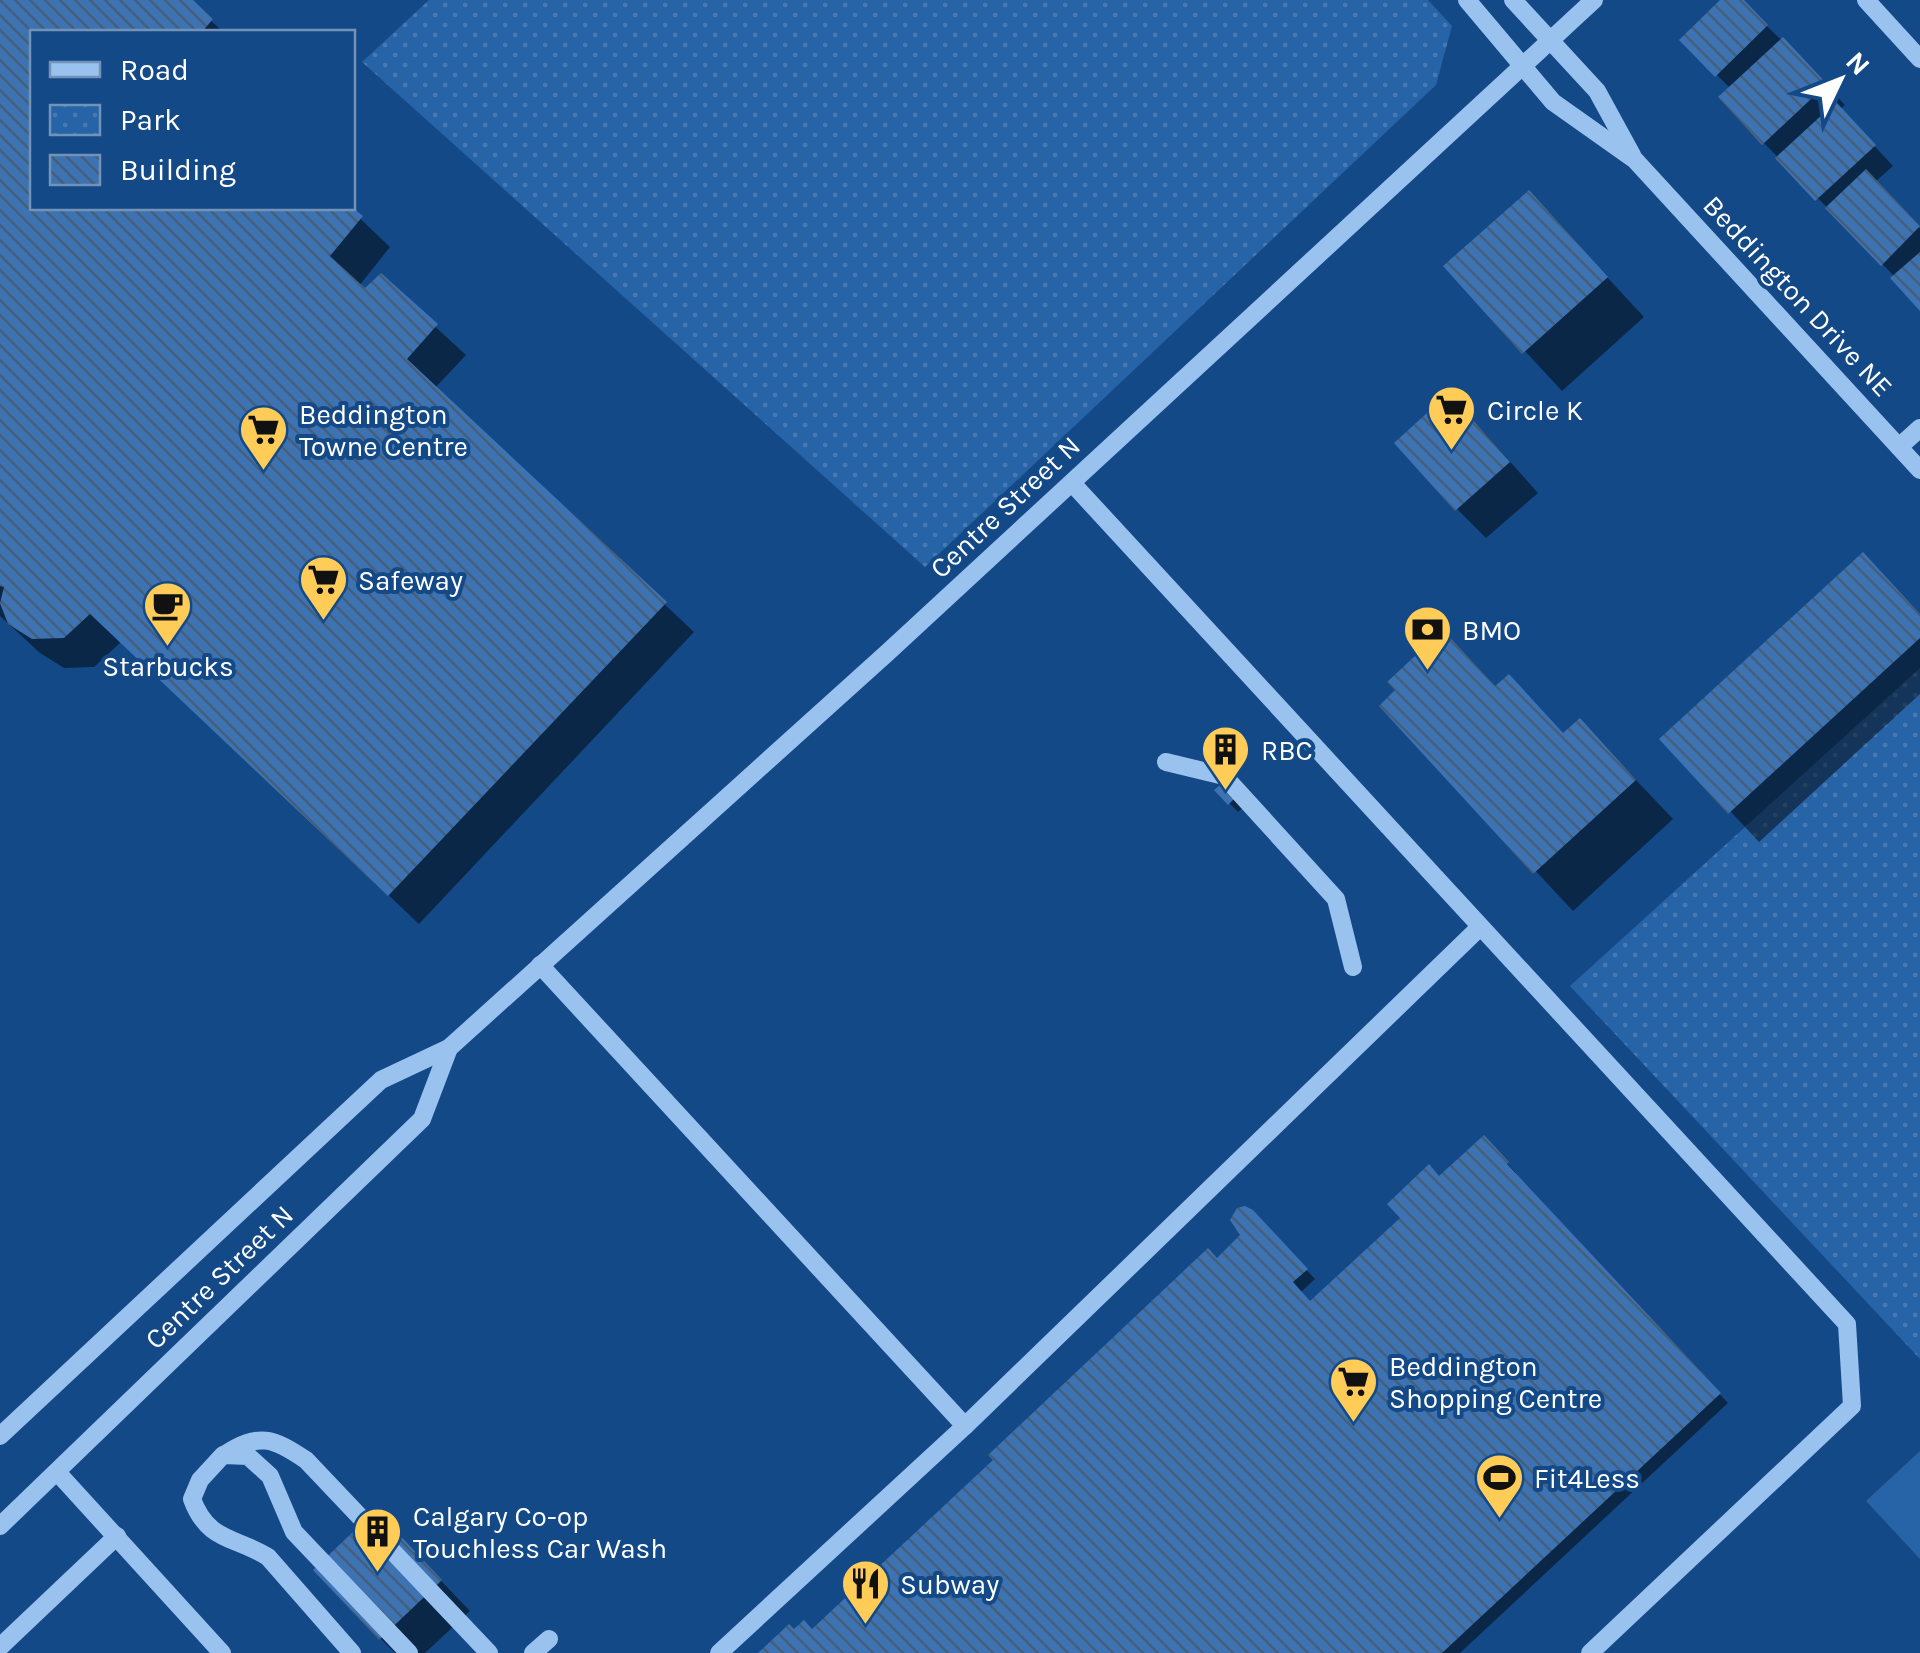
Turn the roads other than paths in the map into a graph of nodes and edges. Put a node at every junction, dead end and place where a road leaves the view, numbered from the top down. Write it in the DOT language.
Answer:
graph roads {
  1 [pos="1467,0"];
  2 [pos="1513,0"];
  3 [pos="1594,0"];
  4 [pos="1866,0"];
  5 [pos="1551,40"];
  6 [pos="1920,59"];
  7 [pos="1521,68"];
  8 [pos="1635,160"];
  9 [pos="1920,428"];
  10 [pos="1899,447"];
  11 [pos="1920,470"];
  12 [pos="1072,483"];
  13 [pos="1166,762"];
  14 [pos="1479,928"];
  15 [pos="540,965"];
  16 [pos="1353,967"];
  17 [pos="448,1048"];
  18 [pos="965,1426"];
  19 [pos="0,1436"];
  20 [pos="224,1455"];
  21 [pos="58,1472"];
  22 [pos="0,1526"];
  23 [pos="116,1536"];
  24 [pos="549,1639"];
  25 [pos="10,1646"];
  26 [pos="222,1653"];
  27 [pos="352,1653"];
  28 [pos="409,1653"];
  29 [pos="489,1653"];
  30 [pos="534,1653"];
  31 [pos="719,1653"];
  32 [pos="1590,1653"];
  1 -- 7 [label="street, Beddington Drive NE"];
  2 -- 5 [label="street, Beddington Drive NE"];
  3 -- 5 [label="street, Centre Street N"];
  4 -- 6 [label="street"];
  5 -- 7 [label="street, Centre Street N"];
  5 -- 8 [label="street, Beddington Drive NE"];
  7 -- 8 [label="street, Beddington Drive NE"];
  7 -- 12 [label="street, Centre Street N"];
  8 -- 10 [label="street, Beddington Drive NE"];
  9 -- 10 [label="street"];
  10 -- 11 [label="street, Beddington Drive NE"];
  12 -- 14 [label="street"];
  12 -- 15 [label="street, Centre Street N"];
  13 -- 16 [label="street"];
  14 -- 18 [label="street"];
  14 -- 32 [label="street"];
  15 -- 17 [label="street, Centre Street N"];
  15 -- 18 [label="street"];
  17 -- 19 [label="street, Centre Street N"];
  17 -- 21 [label="street, Centre Street N"];
  18 -- 31 [label="street"];
  20 -- 27 [label="street"];
  20 -- 28 [label="street"];
  20 -- 29 [label="street"];
  21 -- 22 [label="street, Centre Street N"];
  21 -- 23 [label="street"];
  23 -- 25 [label="street"];
  23 -- 26 [label="street"];
  24 -- 30 [label="street"];
}
